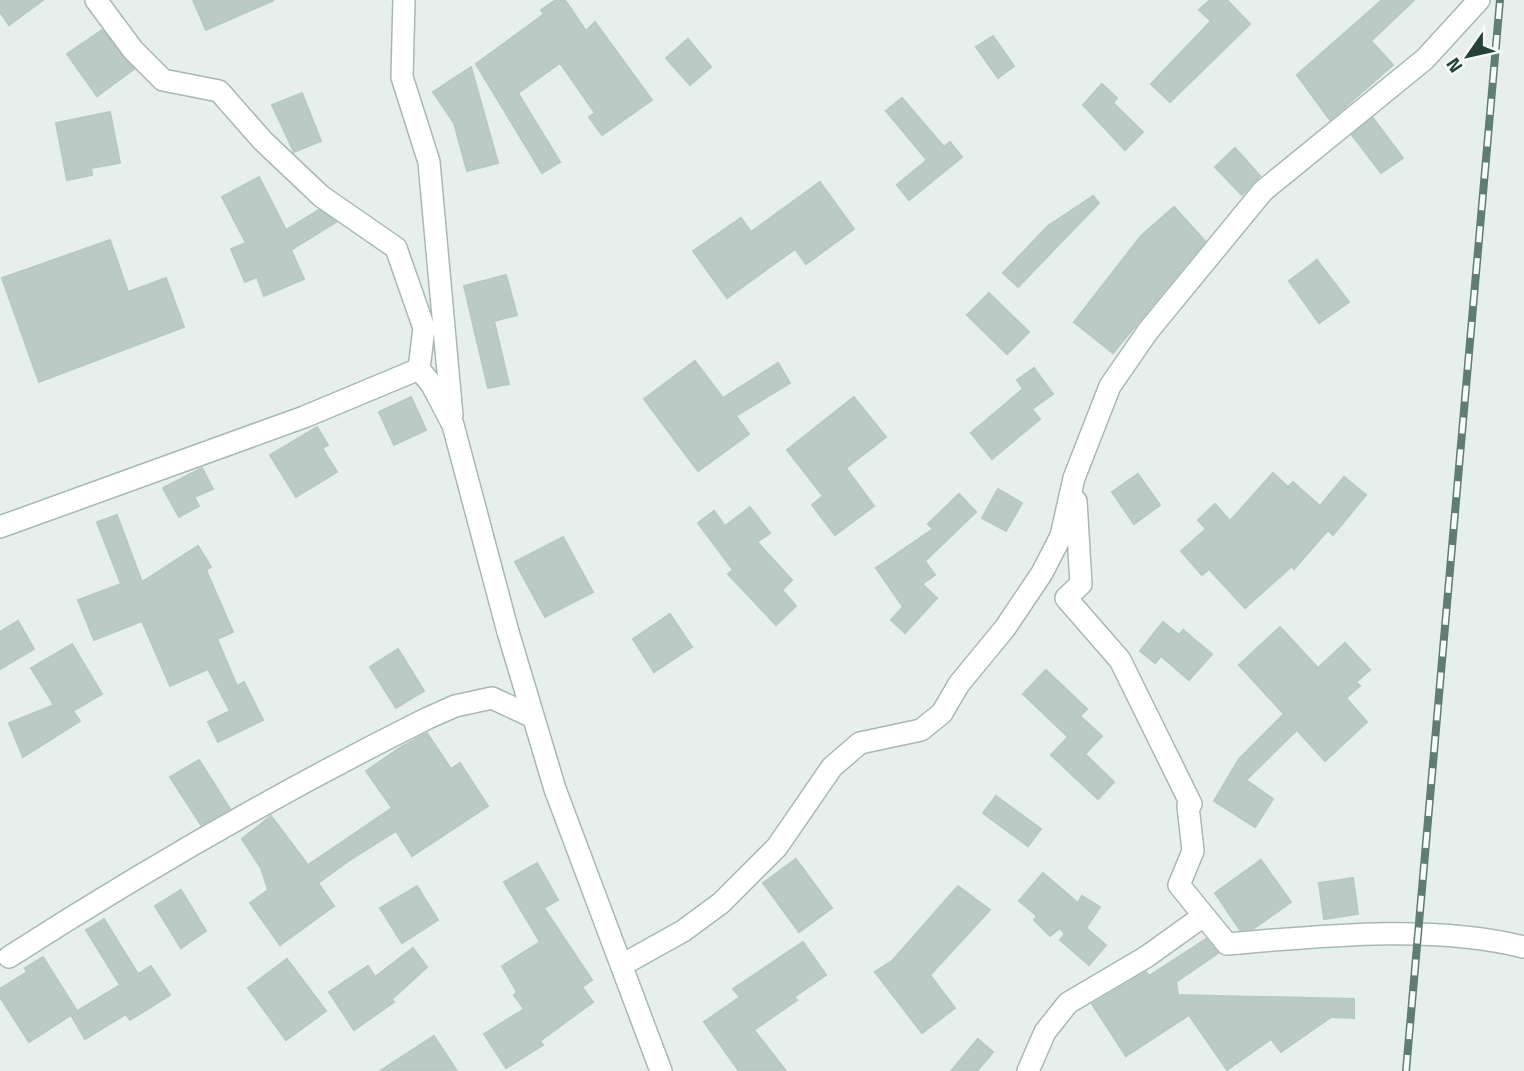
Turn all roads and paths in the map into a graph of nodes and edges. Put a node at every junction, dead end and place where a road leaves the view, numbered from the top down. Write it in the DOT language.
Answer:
graph roads {
  1 [pos="96,0"];
  2 [pos="404,0"];
  3 [pos="1479,0"];
  4 [pos="419,369"];
  5 [pos="453,425"];
  6 [pos="1074,478"];
  7 [pos="0,527"];
  8 [pos="533,717"];
  9 [pos="1202,917"];
  10 [pos="1524,947"];
  11 [pos="9,957"];
  12 [pos="622,965"];
  13 [pos="662,1071"];
  14 [pos="1028,1071"];
  1 -- 4 [label="street"];
  2 -- 5 [label="street"];
  3 -- 6 [label="street"];
  4 -- 5 [label="street"];
  4 -- 7 [label="street"];
  5 -- 8 [label="street"];
  6 -- 9 [label="street"];
  6 -- 12 [label="street"];
  8 -- 11 [label="street"];
  8 -- 12 [label="street"];
  9 -- 10 [label="street"];
  9 -- 14 [label="street"];
  12 -- 13 [label="street"];
}
